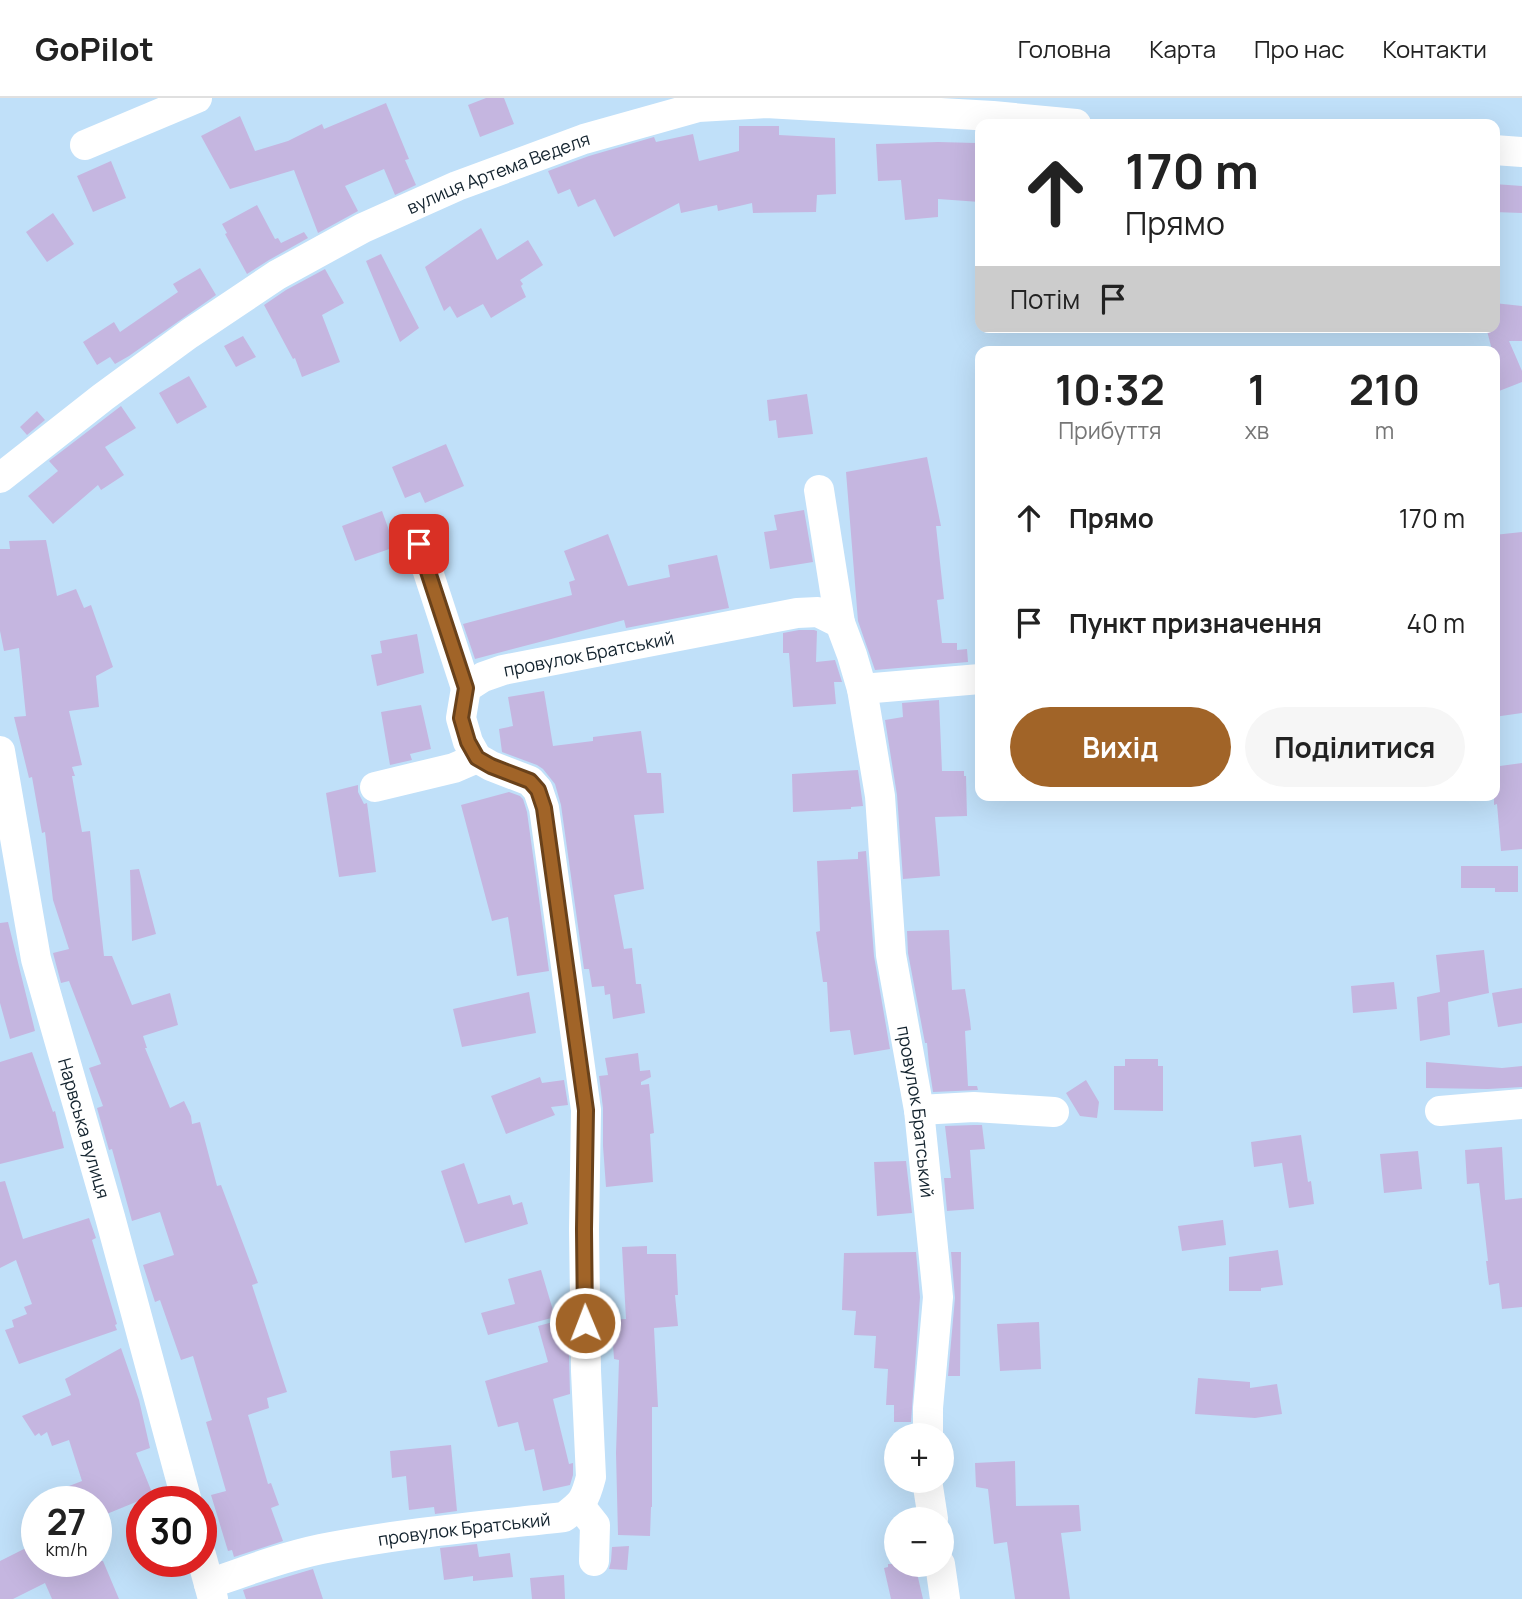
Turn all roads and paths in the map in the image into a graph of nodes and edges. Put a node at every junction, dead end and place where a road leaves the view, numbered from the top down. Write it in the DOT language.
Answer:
graph roads {
  1 [pos="197,98"];
  2 [pos="696,102"];
  3 [pos="1024,119"];
  4 [pos="85,145"];
  5 [pos="1500,150"];
  6 [pos="1522,152"];
  7 [pos="0,478"];
  8 [pos="819,490"];
  9 [pos="419,544"];
  10 [pos="840,622"];
  11 [pos="975,679"];
  12 [pos="466,688"];
  13 [pos="862,689"];
  14 [pos="0,751"];
  15 [pos="477,758"];
  16 [pos="375,787"];
  17 [pos="1522,1104"];
  18 [pos="919,1110"];
  19 [pos="1440,1111"];
  20 [pos="1054,1112"];
  21 [pos="928,1423"];
  22 [pos="183,1486"];
  23 [pos="580,1506"];
  24 [pos="594,1561"];
  25 [pos="942,1577"];
  26 [pos="211,1591"];
  27 [pos="945,1599"];
  1 -- 4 [label="street"];
  2 -- 3 [label="street, вулиця Артема Веделя"];
  2 -- 7 [label="street, вулиця Артема Веделя"];
  5 -- 6 [label="street"];
  8 -- 10 [label="street"];
  9 -- 12 [label="street"];
  10 -- 12 [label="street, провулок Братський"];
  10 -- 13 [label="street, провулок Братський"];
  11 -- 13 [label="street"];
  12 -- 15 [label="street"];
  13 -- 18 [label="street, провулок Братський"];
  14 -- 22 [label="street, Нарвська вулиця"];
  15 -- 16 [label="street"];
  15 -- 23 [label="street"];
  17 -- 19 [label="street"];
  18 -- 20 [label="street"];
  18 -- 21 [label="street, провулок Братський"];
  23 -- 24 [label="street"];
  23 -- 26 [label="street, провулок Братський"];
  25 -- 27 [label="street"];
}
